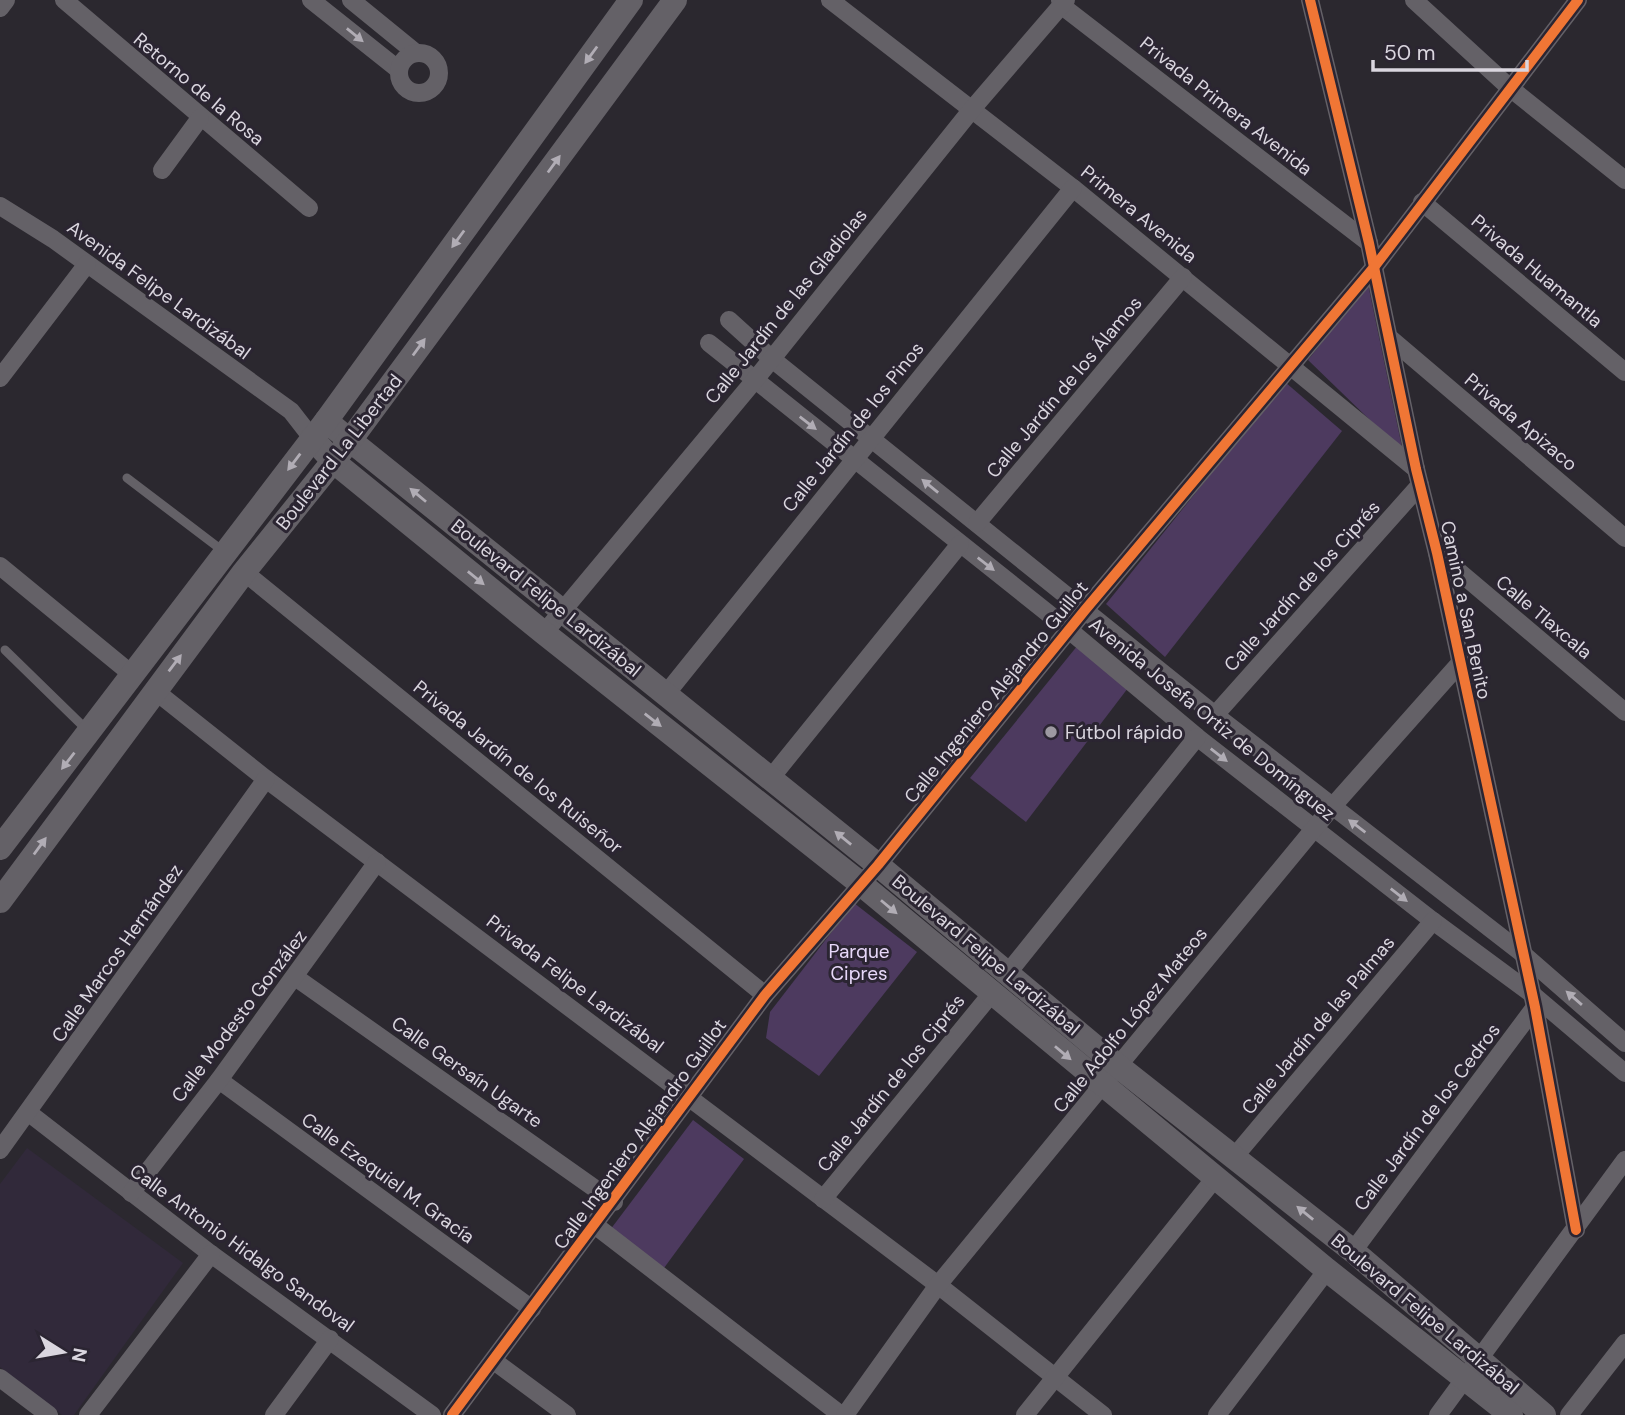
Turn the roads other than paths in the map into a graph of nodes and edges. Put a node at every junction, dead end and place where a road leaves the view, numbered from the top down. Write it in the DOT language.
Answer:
graph roads {
  1 [pos="6,0"];
  2 [pos="64,0"];
  3 [pos="311,0"];
  4 [pos="351,0"];
  5 [pos="631,0"];
  6 [pos="676,0"];
  7 [pos="830,0"];
  8 [pos="1310,0"];
  9 [pos="1414,0"];
  10 [pos="1578,0"];
  11 [pos="1063,2"];
  12 [pos="0,8"];
  13 [pos="416,53"];
  14 [pos="399,70"];
  15 [pos="1510,88"];
  16 [pos="973,108"];
  17 [pos="200,118"];
  18 [pos="162,170"];
  19 [pos="1625,180"];
  20 [pos="1073,188"];
  21 [pos="1422,202"];
  22 [pos="0,206"];
  23 [pos="309,208"];
  24 [pos="1369,243"];
  25 [pos="87,264"];
  26 [pos="1375,266"];
  27 [pos="1183,277"];
  28 [pos="729,320"];
  29 [pos="1391,339"];
  30 [pos="709,343"];
  31 [pos="6,359"];
  32 [pos="772,359"];
  33 [pos="1292,365"];
  34 [pos="1625,372"];
  35 [pos="0,378"];
  36 [pos="754,381"];
  37 [pos="319,430"];
  38 [pos="871,438"];
  39 [pos="351,439"];
  40 [pos="854,459"];
  41 [pos="334,461"];
  42 [pos="1418,477"];
  43 [pos="127,478"];
  44 [pos="977,523"];
  45 [pos="1625,538"];
  46 [pos="960,544"];
  47 [pos="225,554"];
  48 [pos="1437,554"];
  49 [pos="0,566"];
  50 [pos="244,572"];
  51 [pos="1085,610"];
  52 [pos="561,612"];
  53 [pos="1069,630"];
  54 [pos="544,634"];
  55 [pos="5,650"];
  56 [pos="1461,663"];
  57 [pos="144,683"];
  58 [pos="666,694"];
  59 [pos="1625,712"];
  60 [pos="1215,715"];
  61 [pos="90,733"];
  62 [pos="1197,737"];
  63 [pos="266,779"];
  64 [pos="770,779"];
  65 [pos="1332,807"];
  66 [pos="1315,830"];
  67 [pos="0,848"];
  68 [pos="377,862"];
  69 [pos="878,865"];
  70 [pos="861,884"];
  71 [pos="0,901"];
  72 [pos="1433,921"];
  73 [pos="1523,954"];
  74 [pos="295,977"];
  75 [pos="1000,983"];
  76 [pos="765,995"];
  77 [pos="1533,1000"];
  78 [pos="1625,1043"];
  79 [pos="1118,1066"];
  80 [pos="1625,1073"];
  81 [pos="219,1080"];
  82 [pos="1103,1086"];
  83 [pos="690,1095"];
  84 [pos="29,1113"];
  85 [pos="0,1150"];
  86 [pos="1235,1156"];
  87 [pos="1625,1160"];
  88 [pos="1215,1178"];
  89 [pos="131,1193"];
  90 [pos="823,1199"];
  91 [pos="614,1202"];
  92 [pos="596,1226"];
  93 [pos="1576,1230"];
  94 [pos="1353,1251"];
  95 [pos="211,1254"];
  96 [pos="1326,1269"];
  97 [pos="939,1285"];
  98 [pos="532,1309"];
  99 [pos="330,1339"];
  100 [pos="1625,1343"];
  101 [pos="494,1361"];
  102 [pos="1472,1368"];
  103 [pos="1054,1377"];
  104 [pos="0,1378"];
  105 [pos="49,1415"];
  106 [pos="88,1415"];
  107 [pos="274,1415"];
  108 [pos="432,1415"];
  109 [pos="452,1415"];
  110 [pos="567,1415"];
  111 [pos="843,1415"];
  112 [pos="1025,1415"];
  113 [pos="1103,1415"];
  114 [pos="1217,1415"];
  115 [pos="1438,1415"];
  116 [pos="1511,1415"];
  117 [pos="1544,1415"];
  118 [pos="1569,1415"];
  1 -- 12 [label="street"];
  2 -- 17 [label="street, Retorno de la Rosa"];
  3 -- 14 [label="street, one-way"];
  4 -- 13 [label="street"];
  5 -- 37 [label="main road, Boulevard La Libertad, one-way"];
  39 -- 6 [label="main road, Boulevard La Libertad, one-way"];
  7 -- 16 [label="street, Primera Avenida"];
  8 -- 24 [label="street, Camino a San Benito"];
  9 -- 15 [label="street"];
  10 -- 15 [label="street, Calle Ingeniero Alejandro Guillot"];
  11 -- 16 [label="street, Calle Jardín de las Gladiolas"];
  11 -- 24 [label="street, Privada Primera Avenida"];
  13 -- 14 [label="street"];
  13 -- 14 [label="street"];
  15 -- 19 [label="street"];
  15 -- 21 [label="street, Calle Ingeniero Alejandro Guillot"];
  16 -- 20 [label="street, Primera Avenida"];
  16 -- 32 [label="street, Calle Jardín de las Gladiolas"];
  17 -- 18 [label="street"];
  17 -- 23 [label="street, Retorno de la Rosa"];
  20 -- 27 [label="street, Primera Avenida"];
  20 -- 38 [label="street, Calle Jardín de los Pinos"];
  21 -- 26 [label="street, Calle Ingeniero Alejandro Guillot"];
  21 -- 34 [label="street, Privada Huamantla"];
  22 -- 25 [label="street, Avenida Felipe Lardizábal"];
  24 -- 26 [label="street, Camino a San Benito"];
  25 -- 31 [label="street"];
  25 -- 37 [label="street, Avenida Felipe Lardizábal"];
  26 -- 29 [label="street, Camino a San Benito"];
  26 -- 33 [label="street, Calle Ingeniero Alejandro Guillot"];
  27 -- 33 [label="street, Primera Avenida"];
  27 -- 44 [label="street, Calle Jardín de los Álamos"];
  28 -- 32 [label="street, Avenida Josefa Ortiz de Domínguez"];
  29 -- 42 [label="street, Camino a San Benito"];
  29 -- 45 [label="street, Privada Apizaco"];
  30 -- 36 [label="street, Avenida Josefa Ortiz de Domínguez"];
  31 -- 35 [label="street"];
  32 -- 36 [label="street, Calle Jardín de las Gladiolas"];
  32 -- 38 [label="street, Avenida Josefa Ortiz de Domínguez"];
  33 -- 42 [label="street, Primera Avenida"];
  33 -- 51 [label="street, Calle Ingeniero Alejandro Guillot"];
  36 -- 40 [label="street, Avenida Josefa Ortiz de Domínguez, one-way"];
  36 -- 52 [label="street, Calle Jardín de las Gladiolas"];
  37 -- 39 [label="main road, Boulevard Felipe Lardizábal"];
  37 -- 41 [label="main road, Boulevard Felipe Lardizábal"];
  37 -- 47 [label="main road, Boulevard La Libertad, one-way"];
  38 -- 40 [label="street, Calle Jardín de los Pinos"];
  44 -- 38 [label="street, Avenida Josefa Ortiz de Domínguez, one-way"];
  39 -- 41 [label="main road, Boulevard La Libertad"];
  52 -- 39 [label="main road, Boulevard Felipe Lardizábal, one-way"];
  40 -- 46 [label="street, Avenida Josefa Ortiz de Domínguez"];
  40 -- 58 [label="street, Calle Jardín de los Pinos"];
  41 -- 50 [label="main road, Boulevard La Libertad"];
  41 -- 54 [label="main road, Boulevard Felipe Lardizábal, one-way"];
  42 -- 48 [label="street, Camino a San Benito"];
  42 -- 60 [label="street, Calle Jardín de los Ciprés"];
  43 -- 47 [label="lane"];
  44 -- 51 [label="street, Avenida Josefa Ortiz de Domínguez"];
  46 -- 53 [label="street, Avenida Josefa Ortiz de Domínguez, one-way"];
  46 -- 64 [label="street"];
  47 -- 57 [label="main road, Boulevard La Libertad"];
  48 -- 56 [label="street, Camino a San Benito"];
  48 -- 59 [label="street, Calle Tlaxcala"];
  49 -- 57 [label="street, Privada Felipe Lardizábal"];
  57 -- 50 [label="main road, Boulevard La Libertad, one-way"];
  50 -- 76 [label="street, Privada Jardín de los Ruiseñor"];
  51 -- 53 [label="street, Calle Ingeniero Alejandro Guillot"];
  51 -- 60 [label="street, Avenida Josefa Ortiz de Domínguez"];
  52 -- 54 [label="street, Calle Jardín de las Gladiolas"];
  52 -- 58 [label="main road, Boulevard Felipe Lardizábal"];
  53 -- 62 [label="street, Avenida Josefa Ortiz de Domínguez"];
  53 -- 69 [label="street, Calle Ingeniero Alejandro Guillot"];
  54 -- 70 [label="main road, Boulevard Felipe Lardizábal, one-way"];
  55 -- 61 [label="lane"];
  56 -- 65 [label="street, Calle Adolfo López Mateos"];
  56 -- 73 [label="street, Camino a San Benito"];
  57 -- 61 [label="main road, Boulevard La Libertad"];
  57 -- 63 [label="street, Privada Felipe Lardizábal"];
  71 -- 57 [label="main road, Boulevard La Libertad, one-way"];
  58 -- 64 [label="main road, Boulevard Felipe Lardizábal"];
  60 -- 65 [label="street, Avenida Josefa Ortiz de Domínguez"];
  61 -- 67 [label="main road, Boulevard La Libertad, one-way"];
  62 -- 66 [label="street, Avenida Josefa Ortiz de Domínguez, one-way"];
  62 -- 75 [label="street, Calle Jardín de los Ciprés"];
  63 -- 68 [label="street, Privada Felipe Lardizábal"];
  63 -- 84 [label="street, Calle Marcos Hernández"];
  69 -- 64 [label="main road, Boulevard Felipe Lardizábal, one-way"];
  65 -- 66 [label="street, Calle Adolfo López Mateos"];
  73 -- 65 [label="street, Avenida Josefa Ortiz de Domínguez, one-way"];
  66 -- 72 [label="street, Avenida Josefa Ortiz de Domínguez, one-way"];
  66 -- 79 [label="street, Calle Adolfo López Mateos"];
  68 -- 74 [label="street, Calle Modesto González"];
  68 -- 83 [label="street, Privada Felipe Lardizábal"];
  69 -- 70 [label="street, Calle Ingeniero Alejandro Guillot"];
  69 -- 75 [label="main road, Boulevard Felipe Lardizábal"];
  70 -- 75 [label="main road, Boulevard Felipe Lardizábal, one-way"];
  70 -- 76 [label="street, Calle Ingeniero Alejandro Guillot"];
  72 -- 77 [label="street, Avenida Josefa Ortiz de Domínguez"];
  72 -- 86 [label="street, Calle Jardín de las Palmas"];
  73 -- 77 [label="street, Camino a San Benito"];
  78 -- 73 [label="street, Avenida Josefa Ortiz de Domínguez, one-way"];
  74 -- 81 [label="street, Calle Modesto González"];
  74 -- 91 [label="street, Calle Gersaín Ugarte"];
  75 -- 79 [label="main road, Boulevard Felipe Lardizábal"];
  75 -- 82 [label="main road, Boulevard Felipe Lardizábal, one-way"];
  75 -- 90 [label="street, Calle Jardín de los Ciprés"];
  76 -- 83 [label="street, Calle Ingeniero Alejandro Guillot"];
  77 -- 80 [label="street, Avenida Josefa Ortiz de Domínguez"];
  77 -- 93 [label="street, Camino a San Benito"];
  77 -- 94 [label="street, Calle Jardín de los Cedros"];
  79 -- 82 [label="street, Calle Adolfo López Mateos"];
  79 -- 86 [label="main road, Boulevard Felipe Lardizábal"];
  81 -- 89 [label="street, Calle Modesto González"];
  81 -- 98 [label="street, Calle Ezequiel M. Gracía"];
  82 -- 88 [label="main road, Boulevard Felipe Lardizábal"];
  82 -- 97 [label="street, Calle Adolfo López Mateos"];
  83 -- 90 [label="street, Privada Felipe Lardizábal"];
  83 -- 91 [label="street, Calle Ingeniero Alejandro Guillot"];
  84 -- 85 [label="street, Calle Marcos Hernández"];
  84 -- 89 [label="street, Calle Antonio Hidalgo Sandoval"];
  94 -- 86 [label="main road, Boulevard Felipe Lardizábal, one-way"];
  87 -- 93 [label="street"];
  88 -- 96 [label="main road, Boulevard Felipe Lardizábal"];
  88 -- 103 [label="street"];
  89 -- 95 [label="street, Calle Antonio Hidalgo Sandoval"];
  90 -- 97 [label="street, Privada Felipe Lardizábal"];
  91 -- 92 [label="street, Calle Ingeniero Alejandro Guillot"];
  92 -- 98 [label="street, Calle Ingeniero Alejandro Guillot"];
  92 -- 111 [label="street"];
  93 -- 102 [label="street"];
  94 -- 102 [label="main road, Boulevard Felipe Lardizábal"];
  95 -- 99 [label="street, Calle Antonio Hidalgo Sandoval"];
  95 -- 106 [label="street"];
  96 -- 102 [label="main road, Boulevard Felipe Lardizábal"];
  96 -- 114 [label="street"];
  97 -- 103 [label="street, Privada Felipe Lardizábal"];
  97 -- 111 [label="street, Calle Adolfo López Mateos"];
  98 -- 101 [label="street, Calle Ingeniero Alejandro Guillot"];
  99 -- 107 [label="street"];
  99 -- 108 [label="street, Calle Antonio Hidalgo Sandoval"];
  100 -- 118 [label="street"];
  101 -- 109 [label="street, Calle Ingeniero Alejandro Guillot"];
  101 -- 110 [label="street"];
  102 -- 115 [label="street"];
  102 -- 116 [label="main road, Boulevard Felipe Lardizábal"];
  102 -- 117 [label="main road, Boulevard Felipe Lardizábal"];
  103 -- 112 [label="street"];
  103 -- 113 [label="street, Privada Felipe Lardizábal"];
  104 -- 105 [label="street"];
}
